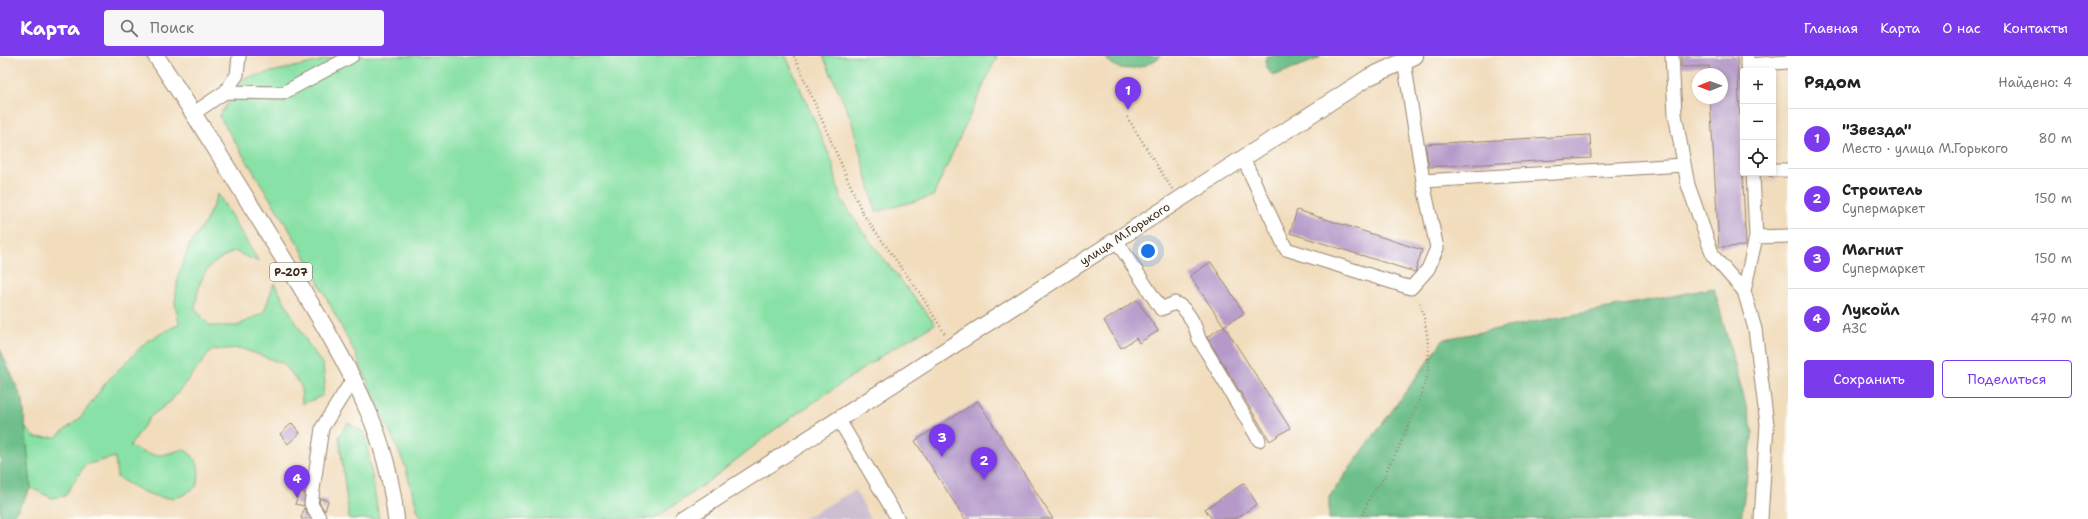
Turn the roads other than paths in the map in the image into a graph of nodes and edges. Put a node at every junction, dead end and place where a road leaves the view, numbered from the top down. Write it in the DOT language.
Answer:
graph roads {
  1 [pos="156,56"];
  2 [pos="239,56"];
  3 [pos="352,56"];
  4 [pos="1672,56"];
  5 [pos="1410,58"];
  6 [pos="1788,62"];
  7 [pos="1747,64"];
  8 [pos="224,92"];
  9 [pos="194,113"];
  10 [pos="1243,158"];
  11 [pos="1684,164"];
  12 [pos="1776,170"];
  13 [pos="1788,170"];
  14 [pos="1753,176"];
  15 [pos="1423,181"];
  16 [pos="1788,236"];
  17 [pos="1756,237"];
  18 [pos="1116,240"];
  19 [pos="1744,291"];
  20 [pos="353,379"];
  21 [pos="839,420"];
  22 [pos="1259,440"];
  23 [pos="394,503"];
  24 [pos="320,519"];
  25 [pos="396,519"];
  26 [pos="403,519"];
  27 [pos="684,519"];
  28 [pos="898,519"];
  29 [pos="1761,519"];
  1 -- 9 [label="main road, Р-207"];
  2 -- 8 [label="street"];
  3 -- 8 [label="street"];
  4 -- 11 [label="street"];
  5 -- 10 [label="main road, улица М.Горького"];
  5 -- 15 [label="street"];
  6 -- 7 [label="street"];
  8 -- 9 [label="street"];
  9 -- 20 [label="main road, Р-207"];
  10 -- 15 [label="street"];
  10 -- 18 [label="main road, улица М.Горького"];
  11 -- 15 [label="street"];
  11 -- 19 [label="street"];
  12 -- 13 [label="street"];
  14 -- 17 [label="street"];
  16 -- 17 [label="street"];
  17 -- 19 [label="street"];
  18 -- 21 [label="main road, улица М.Горького"];
  18 -- 22 [label="street"];
  19 -- 29 [label="street"];
  20 -- 23 [label="main road, Р-207"];
  20 -- 24 [label="street"];
  21 -- 27 [label="main road, улица М.Горького"];
  21 -- 28 [label="street"];
  23 -- 25 [label="main road, Р-207"];
  23 -- 26 [label="main road, Р-207"];
}
